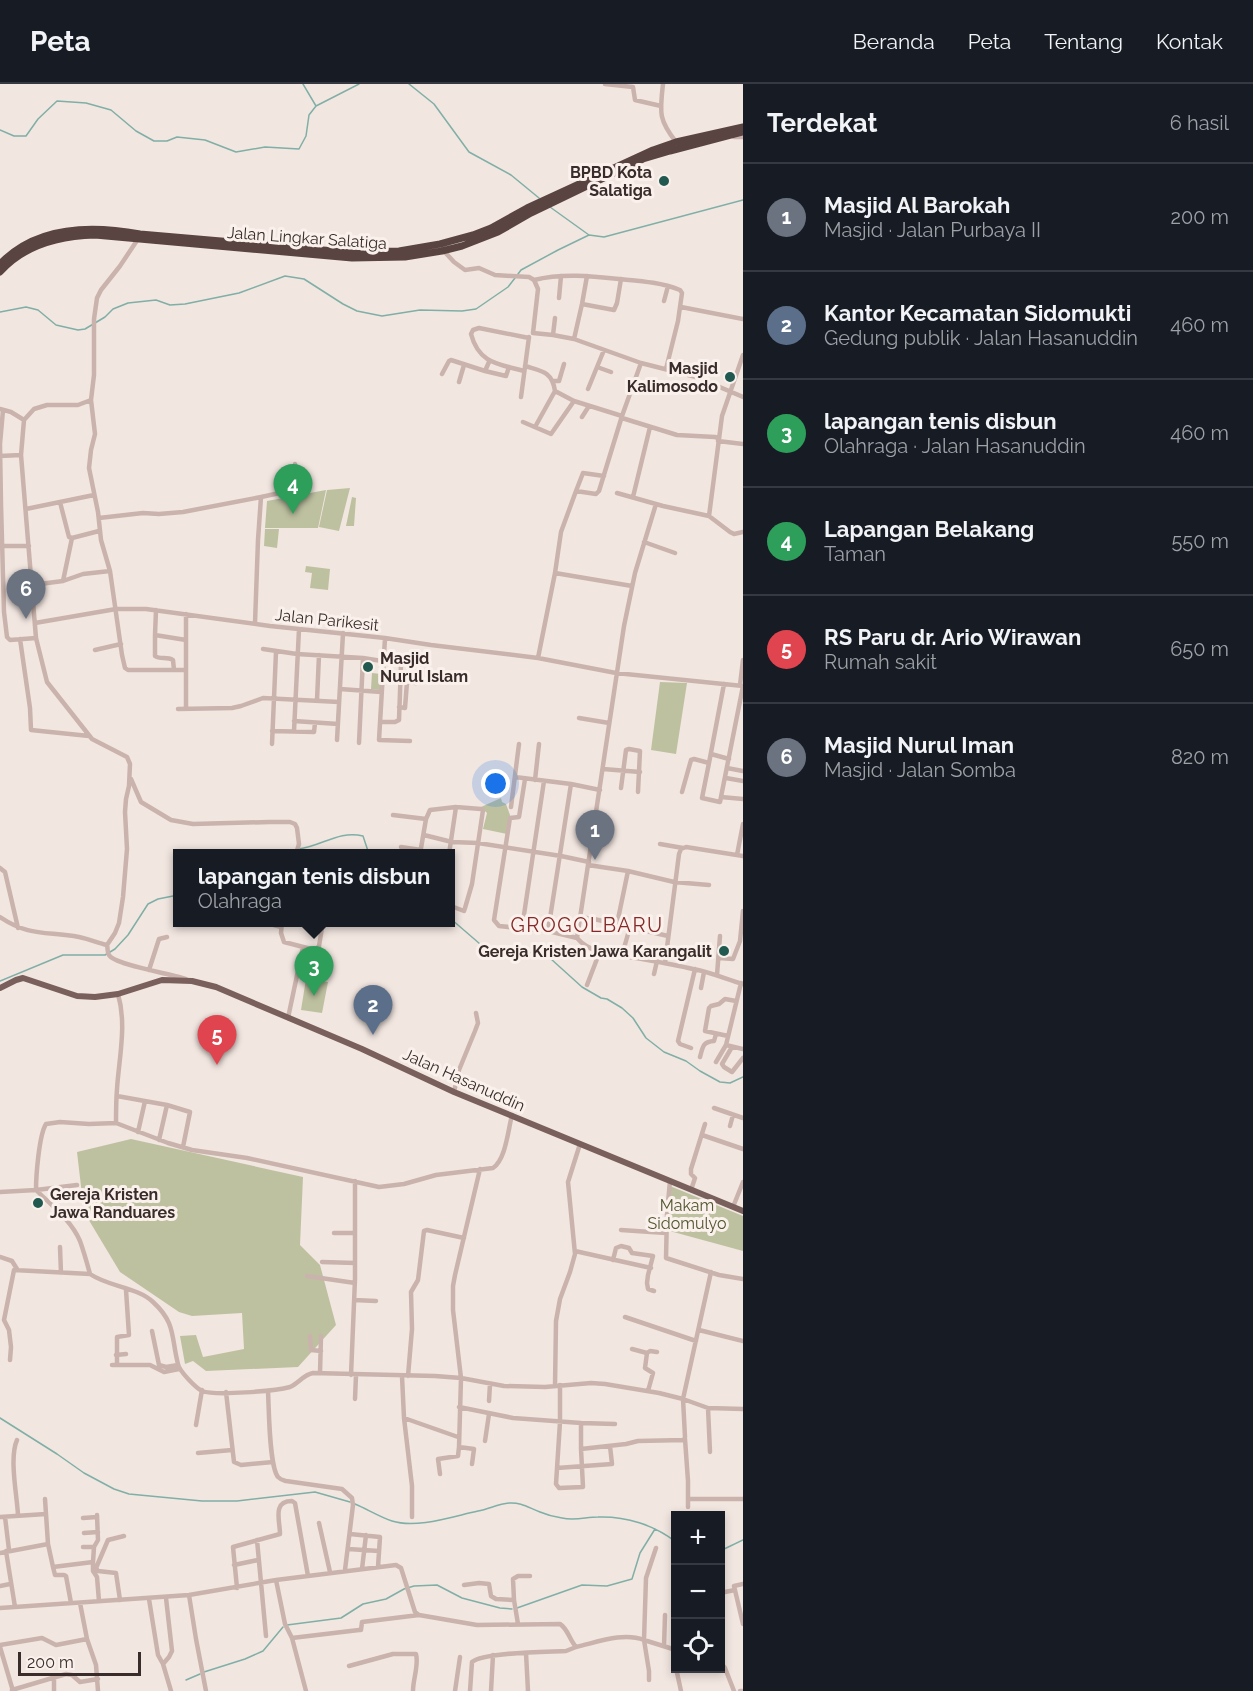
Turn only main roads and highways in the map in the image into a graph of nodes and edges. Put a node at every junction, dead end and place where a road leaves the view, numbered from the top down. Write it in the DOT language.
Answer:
graph roads {
  1 [pos="743,127"];
  2 [pos="743,132"];
  3 [pos="718,135"];
  4 [pos="694,141"];
  5 [pos="557,198"];
  6 [pos="139,236"];
  7 [pos="0,264"];
  8 [pos="0,273"];
  9 [pos="0,988"];
  10 [pos="743,1211"];
  1 -- 3 [label="highway, Jalan Lingkar Salatiga"];
  2 -- 3 [label="highway, Jalan Lingkar Salatiga"];
  3 -- 4 [label="highway, Jalan Lingkar Salatiga"];
  4 -- 5 [label="highway, Jalan Lingkar Salatiga"];
  4 -- 5 [label="highway, Jalan Lingkar Salatiga"];
  5 -- 6 [label="highway, Jalan Lingkar Salatiga"];
  6 -- 7 [label="highway, Jalan Lingkar Salatiga"];
  6 -- 8 [label="highway, Jalan Lingkar Salatiga"];
  9 -- 10 [label="main road, Jalan Hasanuddin"];
}
